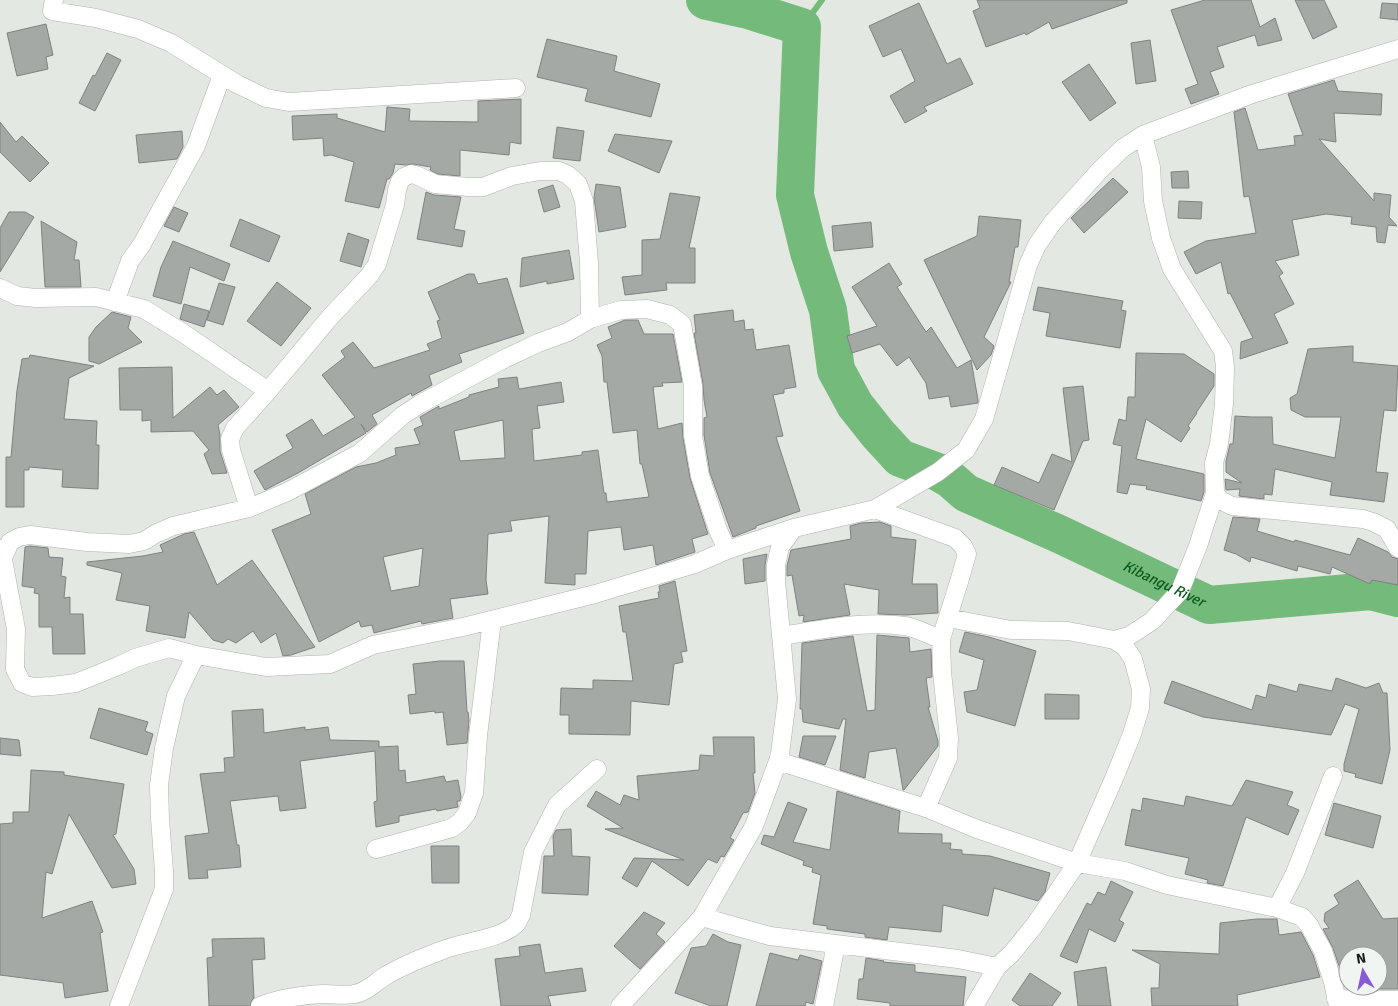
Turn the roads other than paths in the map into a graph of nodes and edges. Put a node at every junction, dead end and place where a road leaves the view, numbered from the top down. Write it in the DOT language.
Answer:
graph roads {
  1 [pos="54,0"];
  2 [pos="1398,49"];
  3 [pos="222,75"];
  4 [pos="516,88"];
  5 [pos="1143,135"];
  6 [pos="1,293"];
  7 [pos="114,302"];
  8 [pos="590,318"];
  9 [pos="268,391"];
  10 [pos="1215,492"];
  11 [pos="249,508"];
  12 [pos="875,510"];
  13 [pos="794,528"];
  14 [pos="1398,548"];
  15 [pos="727,550"];
  16 [pos="1,554"];
  17 [pos="948,618"];
  18 [pos="492,620"];
  19 [pos="781,636"];
  20 [pos="941,639"];
  21 [pos="1114,640"];
  22 [pos="196,655"];
  23 [pos="778,761"];
  24 [pos="597,769"];
  25 [pos="1332,776"];
  26 [pos="926,808"];
  27 [pos="376,849"];
  28 [pos="1076,863"];
  29 [pos="1277,908"];
  30 [pos="702,917"];
  31 [pos="836,944"];
  32 [pos="997,967"];
  33 [pos="1398,1000"];
  34 [pos="1337,1002"];
  35 [pos="119,1006"];
  36 [pos="260,1006"];
  37 [pos="620,1006"];
  38 [pos="824,1006"];
  39 [pos="974,1006"];
  1 -- 3 [label="street"];
  2 -- 5 [label="street"];
  3 -- 4 [label="street"];
  3 -- 7 [label="street"];
  5 -- 10 [label="street"];
  5 -- 12 [label="street"];
  6 -- 7 [label="street"];
  7 -- 9 [label="street"];
  8 -- 9 [label="street"];
  8 -- 11 [label="street"];
  8 -- 15 [label="street"];
  9 -- 11 [label="street"];
  10 -- 14 [label="street"];
  10 -- 21 [label="street"];
  11 -- 16 [label="street"];
  12 -- 13 [label="street"];
  12 -- 17 [label="street"];
  13 -- 15 [label="street"];
  13 -- 19 [label="street"];
  15 -- 18 [label="street"];
  16 -- 22 [label="street"];
  17 -- 20 [label="street"];
  17 -- 21 [label="street"];
  18 -- 22 [label="street"];
  18 -- 27 [label="street"];
  19 -- 20 [label="street"];
  19 -- 23 [label="street"];
  20 -- 26 [label="street"];
  21 -- 28 [label="street"];
  22 -- 35 [label="street"];
  23 -- 26 [label="street"];
  23 -- 30 [label="street"];
  24 -- 36 [label="street"];
  25 -- 29 [label="street"];
  26 -- 28 [label="street"];
  28 -- 29 [label="street"];
  28 -- 32 [label="street"];
  29 -- 34 [label="street"];
  30 -- 31 [label="street"];
  30 -- 37 [label="street"];
  31 -- 32 [label="street"];
  31 -- 38 [label="street"];
  32 -- 39 [label="street"];
  33 -- 34 [label="street"];
}
